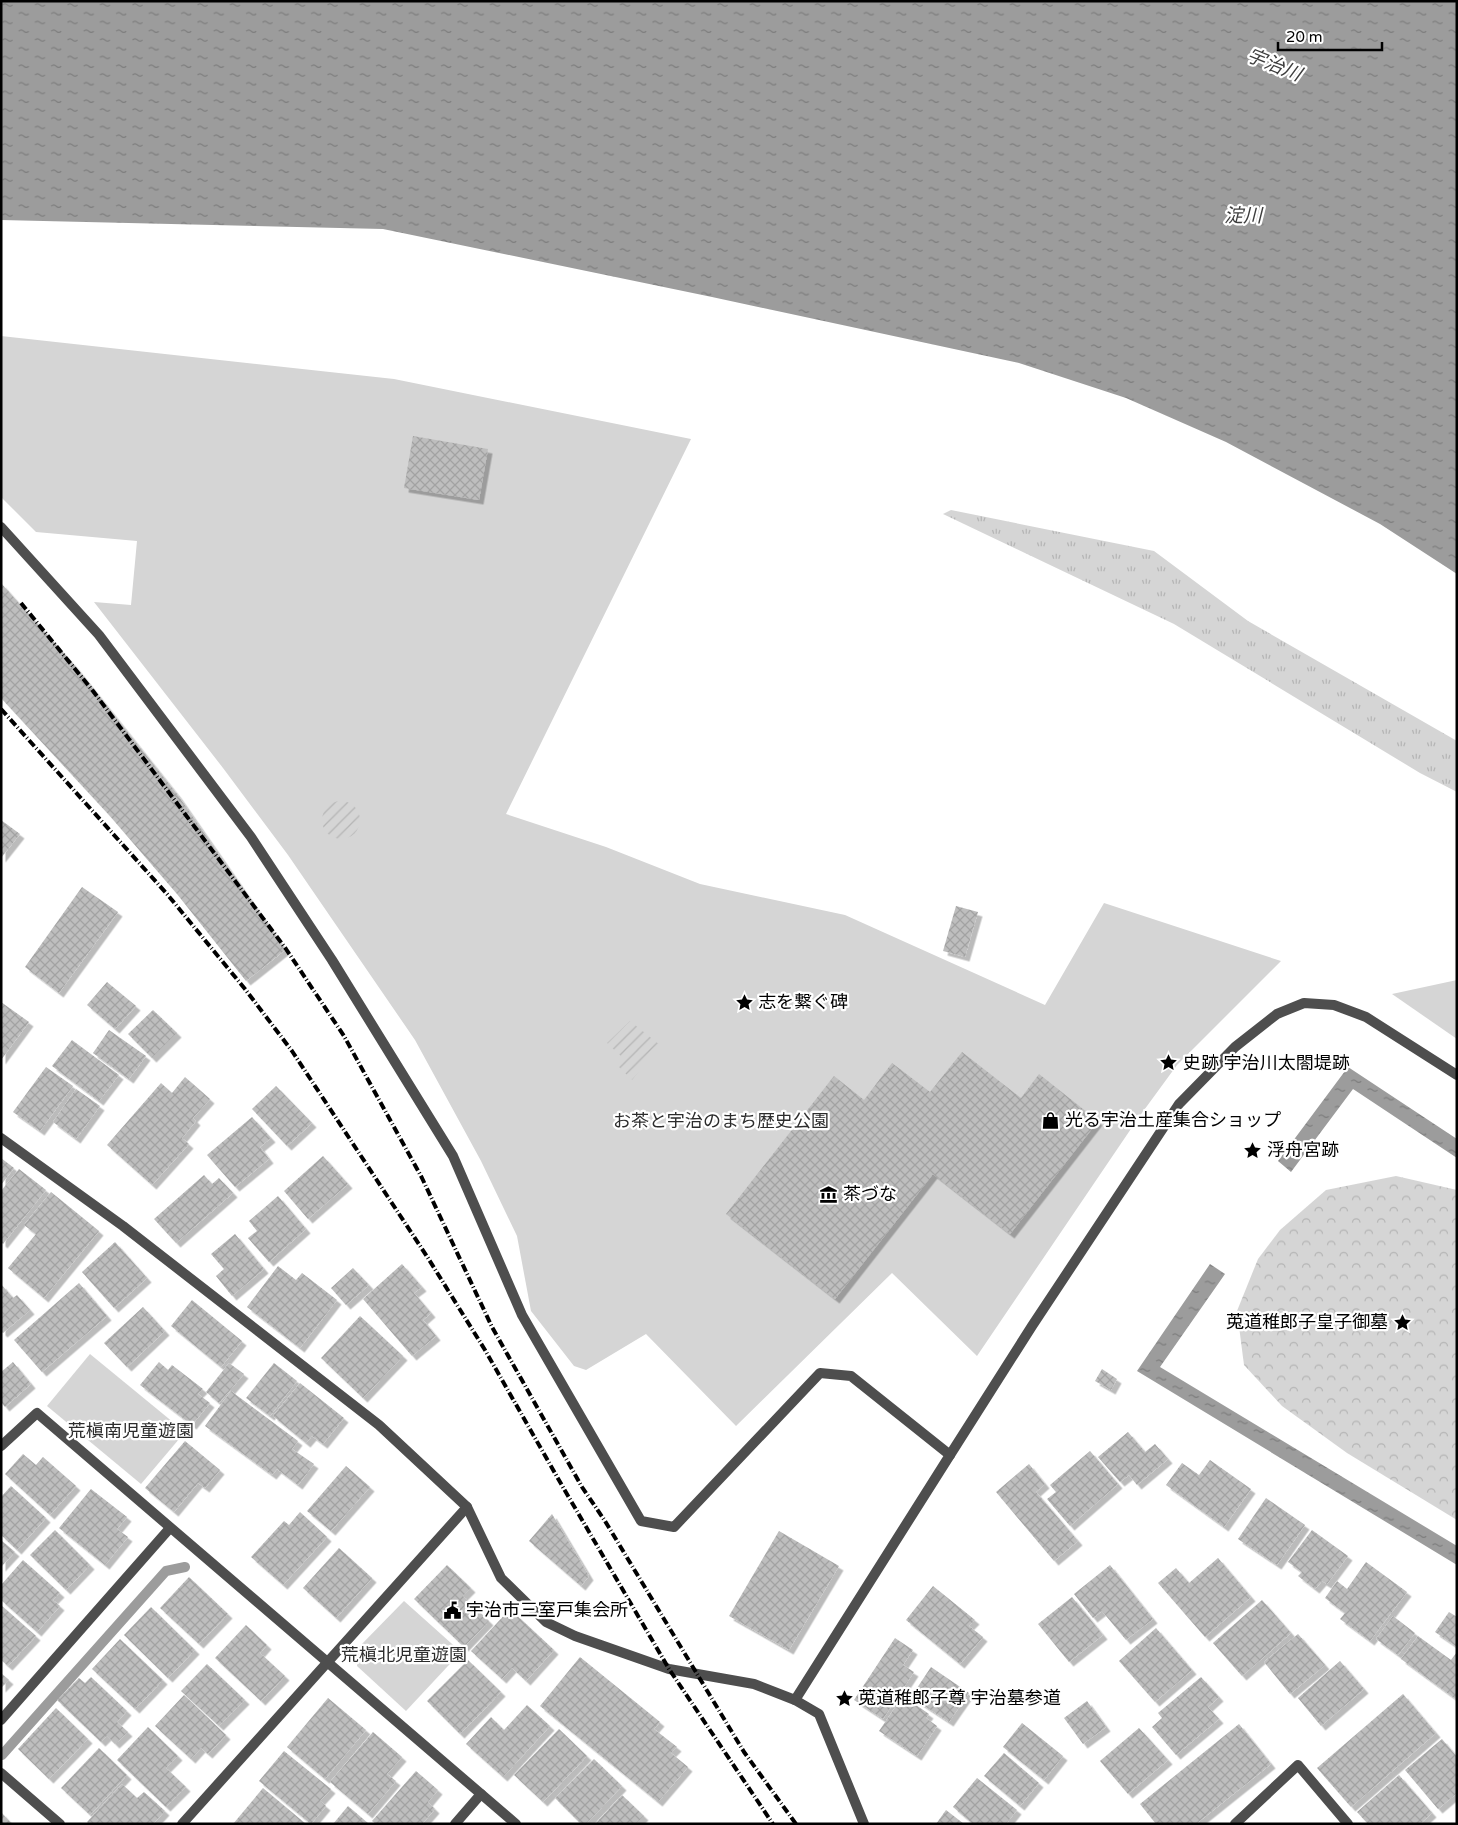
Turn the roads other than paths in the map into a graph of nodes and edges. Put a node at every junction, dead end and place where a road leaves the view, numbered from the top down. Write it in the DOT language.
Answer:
graph roads {
  1 [pos="1,527"];
  2 [pos="1457,1075"];
  3 [pos="1,1138"];
  4 [pos="1,1446"];
  5 [pos="950,1455"];
  6 [pos="467,1507"];
  7 [pos="170,1528"];
  8 [pos="327,1662"];
  9 [pos="795,1700"];
  10 [pos="1,1720"];
  11 [pos="1,1773"];
  12 [pos="480,1794"];
  13 [pos="60,1824"];
  14 [pos="182,1824"];
  15 [pos="455,1824"];
  16 [pos="516,1824"];
  17 [pos="864,1824"];
  18 [pos="1235,1824"];
  19 [pos="1348,1824"];
  1 -- 5 [label="street"];
  2 -- 5 [label="street"];
  3 -- 6 [label="street"];
  4 -- 7 [label="street"];
  5 -- 9 [label="street"];
  6 -- 8 [label="street"];
  6 -- 9 [label="street"];
  7 -- 8 [label="street"];
  7 -- 10 [label="street"];
  8 -- 12 [label="street"];
  8 -- 14 [label="street"];
  9 -- 17 [label="street"];
  11 -- 13 [label="street"];
  12 -- 15 [label="street"];
  12 -- 16 [label="street"];
  18 -- 19 [label="street"];
}
